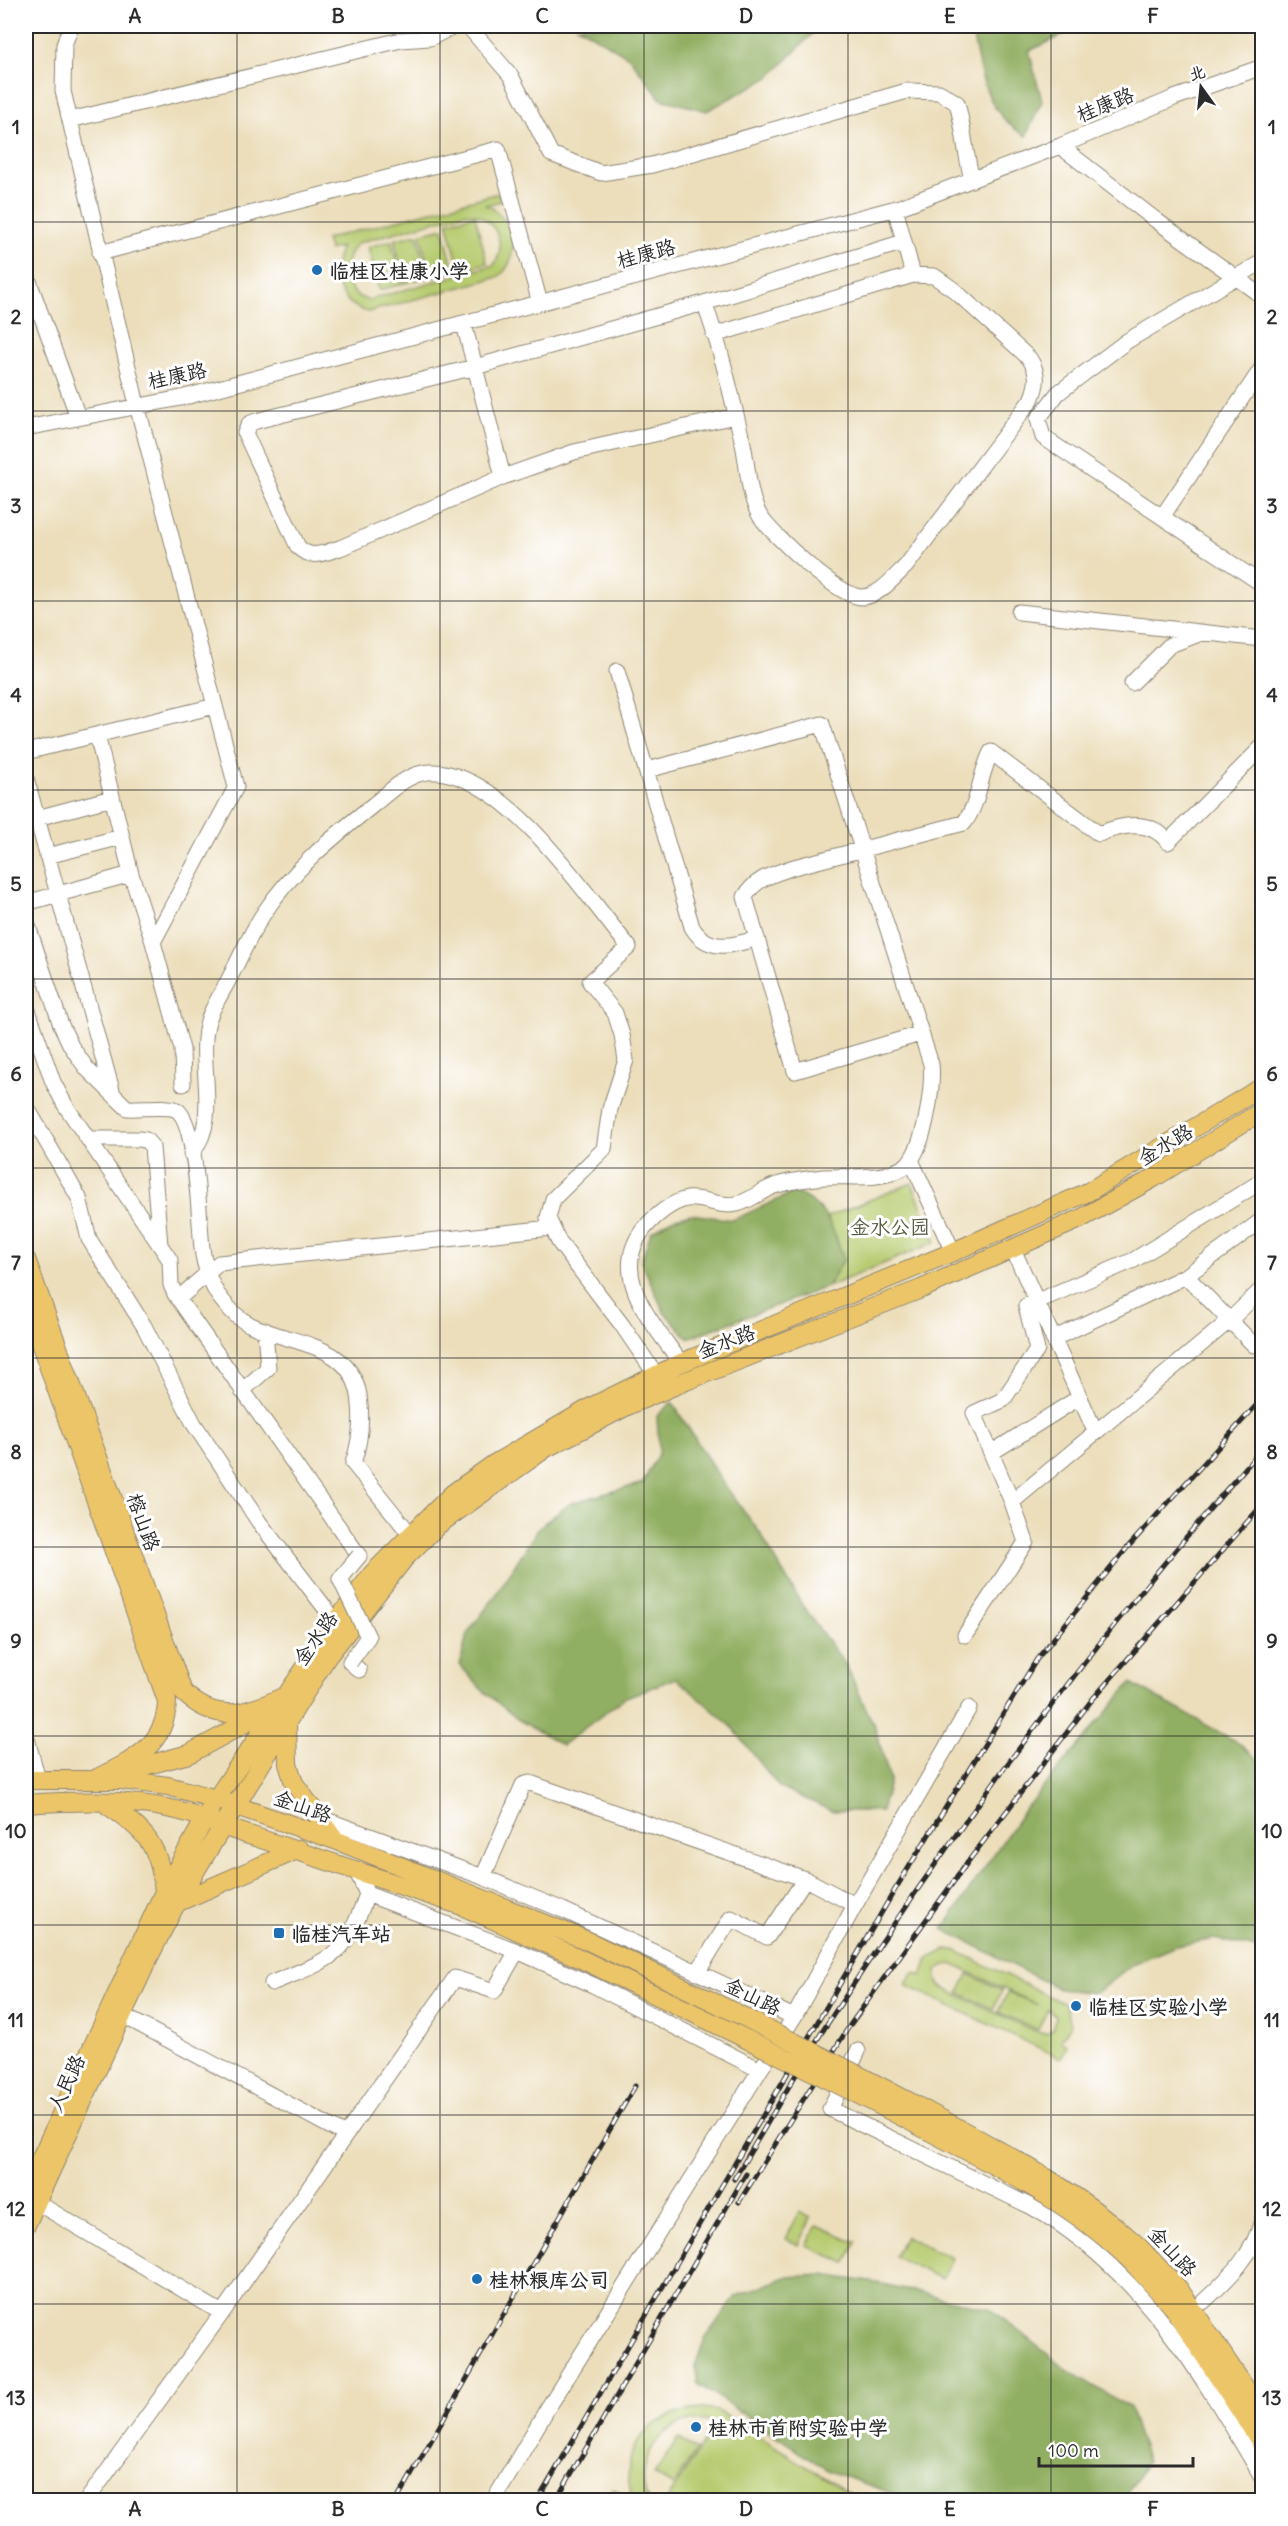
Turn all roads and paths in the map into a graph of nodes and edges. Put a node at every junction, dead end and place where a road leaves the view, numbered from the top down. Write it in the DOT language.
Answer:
graph roads {
  1 [pos="71,26"];
  2 [pos="454,26"];
  3 [pos="468,26"];
  4 [pos="1263,67"];
  5 [pos="70,120"];
  6 [pos="1060,146"];
  7 [pos="972,179"];
  8 [pos="895,208"];
  9 [pos="904,242"];
  10 [pos="100,253"];
  11 [pos="1263,262"];
  12 [pos="26,273"];
  13 [pos="914,275"];
  14 [pos="1237,278"];
  15 [pos="1263,296"];
  16 [pos="540,303"];
  17 [pos="704,303"];
  18 [pos="464,324"];
  19 [pos="714,334"];
  20 [pos="475,367"];
  21 [pos="1263,368"];
  22 [pos="137,405"];
  23 [pos="735,416"];
  24 [pos="78,417"];
  25 [pos="26,428"];
  26 [pos="503,477"];
  27 [pos="1162,517"];
  28 [pos="1263,584"];
  29 [pos="1020,612"];
  30 [pos="1208,632"];
  31 [pos="1261,640"];
  32 [pos="617,671"];
  33 [pos="1132,683"];
  34 [pos="215,706"];
  35 [pos="98,735"];
  36 [pos="1263,747"];
  37 [pos="26,752"];
  38 [pos="647,770"];
  39 [pos="26,778"];
  40 [pos="112,798"];
  41 [pos="37,818"];
  42 [pos="122,837"];
  43 [pos="862,851"];
  44 [pos="47,856"];
  45 [pos="131,874"];
  46 [pos="58,894"];
  47 [pos="26,903"];
  48 [pos="26,920"];
  49 [pos="757,938"];
  50 [pos="153,942"];
  51 [pos="26,1005"];
  52 [pos="920,1034"];
  53 [pos="183,1084"];
  54 [pos="1263,1087"];
  55 [pos="114,1097"];
  56 [pos="26,1106"];
  57 [pos="1263,1111"];
  58 [pos="89,1139"];
  59 [pos="191,1154"];
  60 [pos="911,1160"];
  61 [pos="1263,1181"];
  62 [pos="1263,1220"];
  63 [pos="551,1228"];
  64 [pos="160,1246"];
  65 [pos="1013,1250"];
  66 [pos="953,1252"];
  67 [pos="26,1259"];
  68 [pos="208,1273"];
  69 [pos="1186,1276"];
  70 [pos="1263,1289"];
  71 [pos="178,1299"];
  72 [pos="1036,1301"];
  73 [pos="26,1303"];
  74 [pos="1229,1321"];
  75 [pos="265,1330"];
  76 [pos="1053,1339"];
  77 [pos="1254,1345"];
  78 [pos="681,1364"];
  79 [pos="656,1375"];
  80 [pos="242,1391"];
  81 [pos="1080,1398"];
  82 [pos="1095,1431"];
  83 [pos="991,1453"];
  84 [pos="1012,1502"];
  85 [pos="410,1534"];
  86 [pos="336,1622"];
  87 [pos="966,1635"];
  88 [pos="355,1666"];
  89 [pos="287,1695"];
  90 [pos="969,1708"];
  91 [pos="287,1720"];
  92 [pos="26,1735"];
  93 [pos="96,1778"];
  94 [pos="32,1780"];
  95 [pos="216,1799"];
  96 [pos="102,1802"];
  97 [pos="26,1804"];
  98 [pos="234,1806"];
  99 [pos="318,1817"];
  100 [pos="214,1822"];
  101 [pos="336,1840"];
  102 [pos="299,1850"];
  103 [pos="356,1870"];
  104 [pos="483,1877"];
  105 [pos="805,1880"];
  106 [pos="367,1894"];
  107 [pos="170,1898"];
  108 [pos="855,1905"];
  109 [pos="582,1948"];
  110 [pos="517,1951"];
  111 [pos="141,1956"];
  112 [pos="697,1973"];
  113 [pos="273,1983"];
  114 [pos="122,2015"];
  115 [pos="794,2017"];
  116 [pos="858,2051"];
  117 [pos="760,2070"];
  118 [pos="346,2135"];
  119 [pos="31,2196"];
  120 [pos="1263,2220"];
  121 [pos="26,2225"];
  122 [pos="1135,2253"];
  123 [pos="1203,2302"];
  124 [pos="222,2313"];
  125 [pos="1263,2413"];
  126 [pos="1263,2444"];
  127 [pos="1263,2477"];
  128 [pos="87,2500"];
  129 [pos="494,2500"];
  1 -- 5 [label="street"];
  2 -- 5 [label="street"];
  3 -- 7 [label="street"];
  4 -- 6 [label="street, 桂康路"];
  5 -- 10 [label="street"];
  6 -- 7 [label="street, 桂康路"];
  6 -- 14 [label="street"];
  7 -- 8 [label="street, 桂康路"];
  8 -- 9 [label="street"];
  8 -- 16 [label="street, 桂康路"];
  9 -- 13 [label="street"];
  9 -- 17 [label="street"];
  10 -- 16 [label="street"];
  10 -- 22 [label="street"];
  11 -- 14 [label="street"];
  12 -- 24 [label="street"];
  13 -- 19 [label="street"];
  13 -- 23 [label="street"];
  14 -- 15 [label="street"];
  14 -- 27 [label="street"];
  16 -- 18 [label="street, 桂康路"];
  17 -- 19 [label="street"];
  17 -- 20 [label="street"];
  18 -- 20 [label="street"];
  18 -- 22 [label="street, 桂康路"];
  19 -- 23 [label="street"];
  20 -- 26 [label="street"];
  20 -- 26 [label="street"];
  21 -- 27 [label="street"];
  22 -- 24 [label="street, 桂康路"];
  22 -- 34 [label="street"];
  23 -- 26 [label="street"];
  24 -- 25 [label="street, 桂康路"];
  27 -- 28 [label="street"];
  29 -- 30 [label="street"];
  30 -- 31 [label="street"];
  30 -- 33 [label="street"];
  32 -- 38 [label="street"];
  34 -- 35 [label="street"];
  34 -- 50 [label="street"];
  35 -- 37 [label="street"];
  35 -- 40 [label="street"];
  36 -- 43 [label="street"];
  38 -- 43 [label="street"];
  38 -- 49 [label="street"];
  39 -- 41 [label="street"];
  40 -- 41 [label="street"];
  40 -- 42 [label="street"];
  41 -- 44 [label="street"];
  42 -- 44 [label="street"];
  42 -- 45 [label="street"];
  43 -- 49 [label="street"];
  43 -- 52 [label="street"];
  44 -- 46 [label="street"];
  45 -- 46 [label="street"];
  45 -- 50 [label="street"];
  46 -- 47 [label="street"];
  46 -- 55 [label="street"];
  48 -- 55 [label="street"];
  49 -- 52 [label="street"];
  50 -- 53 [label="street"];
  51 -- 58 [label="street"];
  52 -- 60 [label="street"];
  54 -- 66 [label="main road, 金水路"];
  55 -- 59 [label="street"];
  56 -- 86 [label="street"];
  57 -- 65 [label="main road, 金水路"];
  58 -- 64 [label="street"];
  58 -- 64 [label="street"];
  59 -- 63 [label="street"];
  59 -- 68 [label="street"];
  60 -- 66 [label="street"];
  60 -- 78 [label="street"];
  61 -- 72 [label="street"];
  62 -- 69 [label="street"];
  63 -- 68 [label="street"];
  63 -- 79 [label="street"];
  64 -- 71 [label="street"];
  65 -- 72 [label="street"];
  65 -- 91 [label="main road, 金水路"];
  66 -- 78 [label="main road, 金水路"];
  67 -- 89 [label="main road, 榕山路"];
  68 -- 71 [label="street"];
  68 -- 75 [label="street"];
  69 -- 74 [label="street"];
  69 -- 76 [label="street"];
  70 -- 74 [label="street"];
  71 -- 80 [label="street"];
  72 -- 76 [label="street"];
  72 -- 83 [label="street"];
  73 -- 93 [label="main road, 榕山路"];
  74 -- 77 [label="street"];
  74 -- 82 [label="street"];
  75 -- 80 [label="street"];
  75 -- 85 [label="street"];
  76 -- 81 [label="street"];
  78 -- 79 [label="main road, 金水路"];
  79 -- 85 [label="main road, 金水路"];
  80 -- 88 [label="street, bridge"];
  81 -- 82 [label="street"];
  81 -- 83 [label="street"];
  82 -- 84 [label="street"];
  83 -- 84 [label="street"];
  84 -- 87 [label="street"];
  85 -- 86 [label="main road, 金水路"];
  86 -- 89 [label="main road, 金水路"];
  89 -- 93 [label="main road"];
  89 -- 95 [label="main road, 金水路"];
  90 -- 108 [label="street"];
  91 -- 98 [label="main road, 金水路"];
  91 -- 99 [label="main road"];
  92 -- 94 [label="street"];
  93 -- 94 [label="main road"];
  93 -- 95 [label="main road, 金山路"];
  95 -- 98 [label="main road, 金山路"];
  95 -- 100 [label="main road, 金水路"];
  96 -- 97 [label="main road, 金山路"];
  96 -- 100 [label="main road, 金山路"];
  96 -- 107 [label="main road"];
  98 -- 100 [label="main road, 金水路"];
  98 -- 101 [label="main road, 金山路"];
  99 -- 101 [label="main road"];
  99 -- 104 [label="street"];
  100 -- 102 [label="main road, 金山路"];
  100 -- 107 [label="main road"];
  101 -- 109 [label="main road, 金山路"];
  102 -- 103 [label="main road, 金山路"];
  102 -- 107 [label="main road"];
  103 -- 106 [label="street"];
  103 -- 109 [label="main road, 金山路"];
  104 -- 105 [label="street"];
  104 -- 112 [label="street"];
  105 -- 108 [label="street"];
  105 -- 112 [label="street"];
  106 -- 110 [label="street"];
  106 -- 113 [label="street"];
  107 -- 111 [label="main road"];
  108 -- 115 [label="street"];
  109 -- 122 [label="main road, 金山路, bridge"];
  110 -- 117 [label="street"];
  110 -- 118 [label="street"];
  111 -- 114 [label="main road, 人民路"];
  111 -- 119 [label="main road, 人民路"];
  112 -- 115 [label="street"];
  114 -- 118 [label="street"];
  114 -- 119 [label="main road, 人民路"];
  115 -- 117 [label="street"];
  116 -- 127 [label="street"];
  117 -- 129 [label="street"];
  118 -- 124 [label="street"];
  119 -- 121 [label="main road, 人民路"];
  119 -- 124 [label="street"];
  120 -- 123 [label="street"];
  122 -- 125 [label="main road, 金山路"];
  122 -- 126 [label="main road, 金山路"];
  124 -- 128 [label="street"];
}
